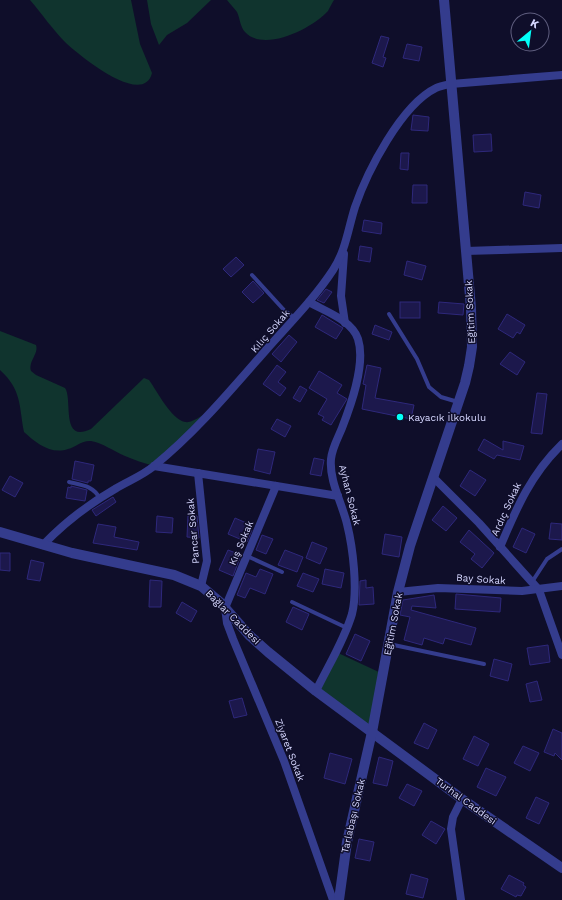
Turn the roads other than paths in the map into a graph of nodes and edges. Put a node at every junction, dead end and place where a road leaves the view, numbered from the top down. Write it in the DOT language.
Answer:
graph roads {
  1 [pos="444,0"];
  2 [pos="562,75"];
  3 [pos="451,84"];
  4 [pos="562,248"];
  5 [pos="344,249"];
  6 [pos="466,251"];
  7 [pos="252,275"];
  8 [pos="308,302"];
  9 [pos="389,314"];
  10 [pos="294,318"];
  11 [pos="345,323"];
  12 [pos="458,402"];
  13 [pos="562,444"];
  14 [pos="154,466"];
  15 [pos="198,473"];
  16 [pos="433,476"];
  17 [pos="69,482"];
  18 [pos="276,486"];
  19 [pos="338,496"];
  20 [pos="100,499"];
  21 [pos="0,532"];
  22 [pos="43,545"];
  23 [pos="500,547"];
  24 [pos="562,549"];
  25 [pos="247,556"];
  26 [pos="282,572"];
  27 [pos="532,582"];
  28 [pos="201,586"];
  29 [pos="562,586"];
  30 [pos="539,590"];
  31 [pos="398,592"];
  32 [pos="292,602"];
  33 [pos="225,608"];
  34 [pos="347,628"];
  35 [pos="389,644"];
  36 [pos="562,655"];
  37 [pos="484,664"];
  38 [pos="316,691"];
  39 [pos="372,732"];
  40 [pos="462,799"];
  41 [pos="562,868"];
  42 [pos="333,900"];
  43 [pos="339,900"];
  44 [pos="461,900"];
  1 -- 3 [label="street, Eğitim Sokak"];
  2 -- 3 [label="street, Kılıç Sokak"];
  3 -- 5 [label="street, Kılıç Sokak"];
  3 -- 6 [label="street, Eğitim Sokak"];
  4 -- 6 [label="street"];
  5 -- 8 [label="street, Kılıç Sokak"];
  5 -- 11 [label="street"];
  6 -- 12 [label="street, Eğitim Sokak"];
  7 -- 10 [label="lane"];
  8 -- 10 [label="street, Kılıç Sokak"];
  8 -- 11 [label="street, Ayhan Sokak"];
  9 -- 12 [label="lane"];
  10 -- 14 [label="street, Kılıç Sokak"];
  11 -- 19 [label="street, Ayhan Sokak"];
  12 -- 16 [label="street, Eğitim Sokak"];
  13 -- 23 [label="street, Ardıç Sokak"];
  14 -- 15 [label="street"];
  14 -- 20 [label="street, Kılıç Sokak"];
  15 -- 18 [label="street"];
  15 -- 28 [label="street, Pancar Sokak"];
  16 -- 23 [label="street"];
  16 -- 31 [label="street, Eğitim Sokak"];
  17 -- 20 [label="lane"];
  18 -- 19 [label="street"];
  18 -- 25 [label="street, Kış Sokak"];
  19 -- 34 [label="street, Ayhan Sokak"];
  20 -- 22 [label="street, Kılıç Sokak"];
  21 -- 22 [label="street, Bağlar Caddesi"];
  22 -- 28 [label="street, Bağlar Caddesi"];
  23 -- 27 [label="street"];
  24 -- 27 [label="lane"];
  25 -- 26 [label="lane"];
  25 -- 33 [label="street, Kış Sokak"];
  27 -- 30 [label="street"];
  28 -- 33 [label="street, Bağlar Caddesi"];
  29 -- 30 [label="street, Bay Sokak"];
  30 -- 31 [label="street, Bay Sokak"];
  30 -- 36 [label="street"];
  31 -- 35 [label="street, Eğitim Sokak"];
  32 -- 34 [label="lane"];
  33 -- 38 [label="street, Bağlar Caddesi"];
  33 -- 42 [label="street, Ziyaret Sokak"];
  34 -- 38 [label="street, Ayhan Sokak"];
  35 -- 37 [label="lane"];
  35 -- 39 [label="street, Eğitim Sokak"];
  38 -- 39 [label="street, Bağlar Caddesi"];
  39 -- 40 [label="street, Turhal Caddesi"];
  39 -- 43 [label="street, Tarlabaşı Sokak"];
  40 -- 41 [label="street, Turhal Caddesi"];
  40 -- 44 [label="street"];
}
